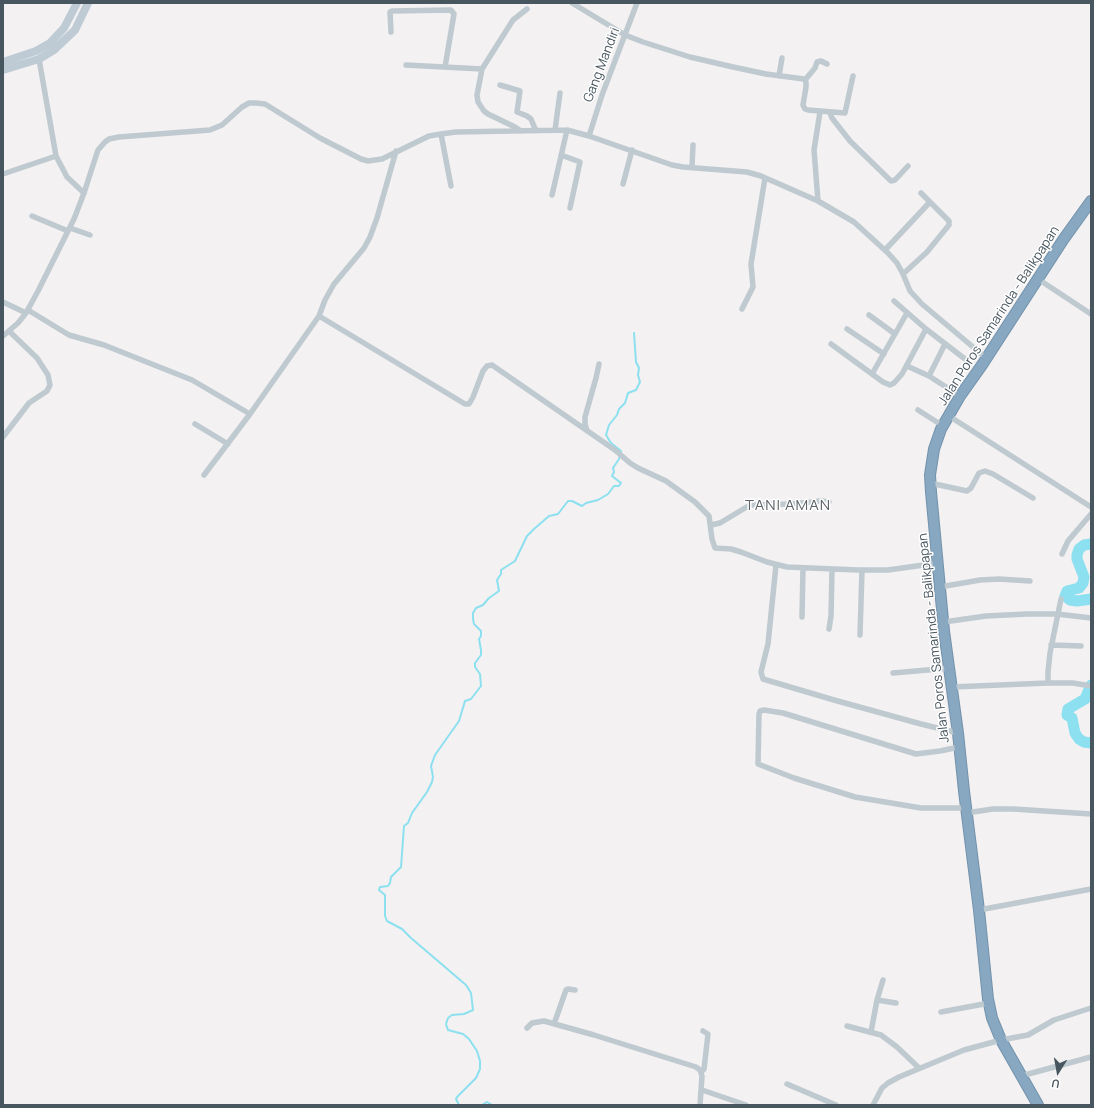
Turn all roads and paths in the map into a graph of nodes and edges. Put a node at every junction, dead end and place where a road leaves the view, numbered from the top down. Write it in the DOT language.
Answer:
graph roads {
  1 [pos="77,3"];
  2 [pos="88,3"];
  3 [pos="572,3"];
  4 [pos="637,3"];
  5 [pos="527,9"];
  6 [pos="391,32"];
  7 [pos="625,35"];
  8 [pos="782,58"];
  9 [pos="39,59"];
  10 [pos="3,62"];
  11 [pos="827,64"];
  12 [pos="406,65"];
  13 [pos="445,67"];
  14 [pos="482,68"];
  15 [pos="3,70"];
  16 [pos="779,76"];
  17 [pos="853,76"];
  18 [pos="805,80"];
  19 [pos="500,85"];
  20 [pos="560,93"];
  21 [pos="820,112"];
  22 [pos="830,113"];
  23 [pos="555,130"];
  24 [pos="567,130"];
  25 [pos="522,131"];
  26 [pos="536,131"];
  27 [pos="442,134"];
  28 [pos="589,136"];
  29 [pos="693,145"];
  30 [pos="632,150"];
  31 [pos="396,152"];
  32 [pos="56,156"];
  33 [pos="561,156"];
  34 [pos="908,166"];
  35 [pos="692,167"];
  36 [pos="3,174"];
  37 [pos="765,178"];
  38 [pos="623,184"];
  39 [pos="451,186"];
  40 [pos="84,193"];
  41 [pos="922,193"];
  42 [pos="552,196"];
  43 [pos="818,201"];
  44 [pos="1091,201"];
  45 [pos="930,202"];
  46 [pos="570,208"];
  47 [pos="32,216"];
  48 [pos="69,230"];
  49 [pos="90,235"];
  50 [pos="885,250"];
  51 [pos="903,274"];
  52 [pos="1038,279"];
  53 [pos="894,301"];
  54 [pos="3,302"];
  55 [pos="742,309"];
  56 [pos="27,311"];
  57 [pos="907,313"];
  58 [pos="1091,314"];
  59 [pos="869,315"];
  60 [pos="319,316"];
  61 [pos="847,329"];
  62 [pos="926,329"];
  63 [pos="9,331"];
  64 [pos="895,334"];
  65 [pos="3,336"];
  66 [pos="831,344"];
  67 [pos="945,344"];
  68 [pos="884,354"];
  69 [pos="986,358"];
  70 [pos="965,359"];
  71 [pos="599,364"];
  72 [pos="907,366"];
  73 [pos="872,374"];
  74 [pos="929,376"];
  75 [pos="960,396"];
  76 [pos="918,410"];
  77 [pos="250,414"];
  78 [pos="949,416"];
  79 [pos="195,424"];
  80 [pos="943,426"];
  81 [pos="587,431"];
  82 [pos="3,437"];
  83 [pos="228,444"];
  84 [pos="204,475"];
  85 [pos="930,484"];
  86 [pos="1033,498"];
  87 [pos="829,502"];
  88 [pos="1091,507"];
  89 [pos="1091,514"];
  90 [pos="711,526"];
  91 [pos="1062,554"];
  92 [pos="938,563"];
  93 [pos="776,565"];
  94 [pos="803,568"];
  95 [pos="832,570"];
  96 [pos="862,570"];
  97 [pos="1030,581"];
  98 [pos="940,587"];
  99 [pos="1061,599"];
  100 [pos="1057,614"];
  101 [pos="802,617"];
  102 [pos="1091,618"];
  103 [pos="944,622"];
  104 [pos="829,629"];
  105 [pos="860,635"];
  106 [pos="1051,645"];
  107 [pos="1080,646"];
  108 [pos="950,668"];
  109 [pos="893,673"];
  110 [pos="1048,683"];
  111 [pos="1091,686"];
  112 [pos="952,687"];
  113 [pos="958,733"];
  114 [pos="959,747"];
  115 [pos="966,810"];
  116 [pos="1091,814"];
  117 [pos="1091,889"];
  118 [pos="979,910"];
  119 [pos="883,980"];
  120 [pos="576,990"];
  121 [pos="877,1000"];
  122 [pos="896,1003"];
  123 [pos="989,1003"];
  124 [pos="1091,1008"];
  125 [pos="942,1012"];
  126 [pos="554,1024"];
  127 [pos="847,1026"];
  128 [pos="527,1028"];
  129 [pos="703,1031"];
  130 [pos="871,1032"];
  131 [pos="1001,1040"];
  132 [pos="1091,1057"];
  133 [pos="919,1068"];
  134 [pos="701,1072"];
  135 [pos="1021,1076"];
  136 [pos="787,1084"];
  137 [pos="702,1090"];
  138 [pos="826,1103"];
  139 [pos="700,1105"];
  140 [pos="746,1105"];
  141 [pos="836,1105"];
  142 [pos="873,1105"];
  143 [pos="1038,1105"];
  1 -- 10 [label="main road"];
  2 -- 9 [label="main road"];
  3 -- 7 [label="street"];
  4 -- 7 [label="street, Gang Mandiri"];
  5 -- 14 [label="street"];
  6 -- 13 [label="street"];
  7 -- 16 [label="street"];
  7 -- 28 [label="street, Gang Mandiri"];
  8 -- 16 [label="street"];
  9 -- 15 [label="main road"];
  9 -- 32 [label="street"];
  11 -- 18 [label="street"];
  12 -- 13 [label="street"];
  13 -- 14 [label="street"];
  14 -- 25 [label="street"];
  16 -- 18 [label="street"];
  17 -- 22 [label="street"];
  18 -- 21 [label="street"];
  19 -- 26 [label="street"];
  20 -- 23 [label="street"];
  21 -- 22 [label="street"];
  21 -- 43 [label="street"];
  22 -- 34 [label="street"];
  23 -- 24 [label="street"];
  23 -- 26 [label="street"];
  24 -- 28 [label="street"];
  24 -- 33 [label="street"];
  25 -- 26 [label="street"];
  25 -- 27 [label="street"];
  27 -- 31 [label="street"];
  27 -- 39 [label="street"];
  28 -- 30 [label="street"];
  29 -- 35 [label="street"];
  30 -- 35 [label="street"];
  30 -- 38 [label="street"];
  31 -- 40 [label="street"];
  31 -- 60 [label="street"];
  32 -- 36 [label="street"];
  32 -- 40 [label="street"];
  33 -- 42 [label="street"];
  33 -- 46 [label="street"];
  35 -- 37 [label="street"];
  37 -- 43 [label="street"];
  37 -- 55 [label="street"];
  40 -- 48 [label="street"];
  41 -- 45 [label="street"];
  43 -- 50 [label="street"];
  44 -- 52 [label="highway, Jalan Poros Samarinda - Balikpapan"];
  45 -- 50 [label="street"];
  45 -- 51 [label="street"];
  47 -- 48 [label="street"];
  48 -- 49 [label="street"];
  48 -- 56 [label="street"];
  50 -- 51 [label="street"];
  51 -- 69 [label="street"];
  52 -- 58 [label="street"];
  52 -- 69 [label="highway, Jalan Poros Samarinda - Balikpapan"];
  53 -- 57 [label="street"];
  54 -- 56 [label="street"];
  56 -- 63 [label="street"];
  56 -- 77 [label="street"];
  57 -- 62 [label="street"];
  57 -- 64 [label="street"];
  59 -- 64 [label="street"];
  60 -- 77 [label="street"];
  60 -- 81 [label="street"];
  61 -- 68 [label="street"];
  62 -- 67 [label="street"];
  62 -- 72 [label="street"];
  63 -- 65 [label="street"];
  63 -- 82 [label="street"];
  64 -- 68 [label="street"];
  66 -- 73 [label="street"];
  67 -- 70 [label="street"];
  67 -- 74 [label="street"];
  68 -- 73 [label="street"];
  69 -- 75 [label="highway, Jalan Poros Samarinda - Balikpapan"];
  71 -- 81 [label="street"];
  72 -- 73 [label="street"];
  72 -- 74 [label="street"];
  74 -- 75 [label="street"];
  75 -- 78 [label="highway, Jalan Poros Samarinda - Balikpapan"];
  76 -- 80 [label="street"];
  77 -- 83 [label="street"];
  78 -- 80 [label="highway, Jalan Poros Samarinda - Balikpapan"];
  78 -- 88 [label="street"];
  79 -- 83 [label="street"];
  80 -- 85 [label="highway, Jalan Poros Samarinda - Balikpapan"];
  81 -- 90 [label="street"];
  83 -- 84 [label="street"];
  85 -- 86 [label="street"];
  85 -- 92 [label="highway, Jalan Poros Samarinda - Balikpapan"];
  87 -- 90 [label="street"];
  89 -- 91 [label="street"];
  90 -- 93 [label="street"];
  92 -- 96 [label="street"];
  92 -- 98 [label="highway, Jalan Poros Samarinda - Balikpapan"];
  93 -- 94 [label="street"];
  93 -- 113 [label="street"];
  94 -- 95 [label="street"];
  94 -- 101 [label="street"];
  95 -- 96 [label="street"];
  95 -- 104 [label="street"];
  96 -- 105 [label="street"];
  97 -- 98 [label="street"];
  98 -- 103 [label="highway, Jalan Poros Samarinda - Balikpapan"];
  99 -- 100 [label="street"];
  100 -- 102 [label="street"];
  100 -- 103 [label="street"];
  100 -- 106 [label="street"];
  103 -- 108 [label="highway, Jalan Poros Samarinda - Balikpapan"];
  106 -- 107 [label="street"];
  106 -- 110 [label="street"];
  108 -- 109 [label="street"];
  108 -- 112 [label="highway, Jalan Poros Samarinda - Balikpapan"];
  110 -- 111 [label="street"];
  110 -- 112 [label="street"];
  112 -- 113 [label="highway, Jalan Poros Samarinda - Balikpapan"];
  113 -- 114 [label="highway, Jalan Poros Samarinda - Balikpapan"];
  114 -- 115 [label="highway, Jalan Poros Samarinda - Balikpapan"];
  114 -- 115 [label="street"];
  115 -- 116 [label="street"];
  115 -- 118 [label="highway, Jalan Poros Samarinda - Balikpapan"];
  117 -- 118 [label="street"];
  118 -- 123 [label="highway, Jalan Poros Samarinda - Balikpapan"];
  119 -- 121 [label="street"];
  120 -- 126 [label="street"];
  121 -- 122 [label="street"];
  121 -- 130 [label="street"];
  123 -- 125 [label="street"];
  123 -- 131 [label="highway, Jalan Poros Samarinda - Balikpapan"];
  124 -- 131 [label="street"];
  126 -- 128 [label="street"];
  126 -- 134 [label="street"];
  127 -- 130 [label="street"];
  129 -- 134 [label="street"];
  130 -- 133 [label="street"];
  131 -- 133 [label="street"];
  131 -- 135 [label="highway, Jalan Poros Samarinda - Balikpapan"];
  132 -- 135 [label="street"];
  133 -- 142 [label="street"];
  134 -- 137 [label="street"];
  135 -- 143 [label="highway, Jalan Poros Samarinda - Balikpapan"];
  136 -- 138 [label="street"];
  137 -- 139 [label="street"];
  137 -- 140 [label="street"];
  138 -- 141 [label="street"];
}
